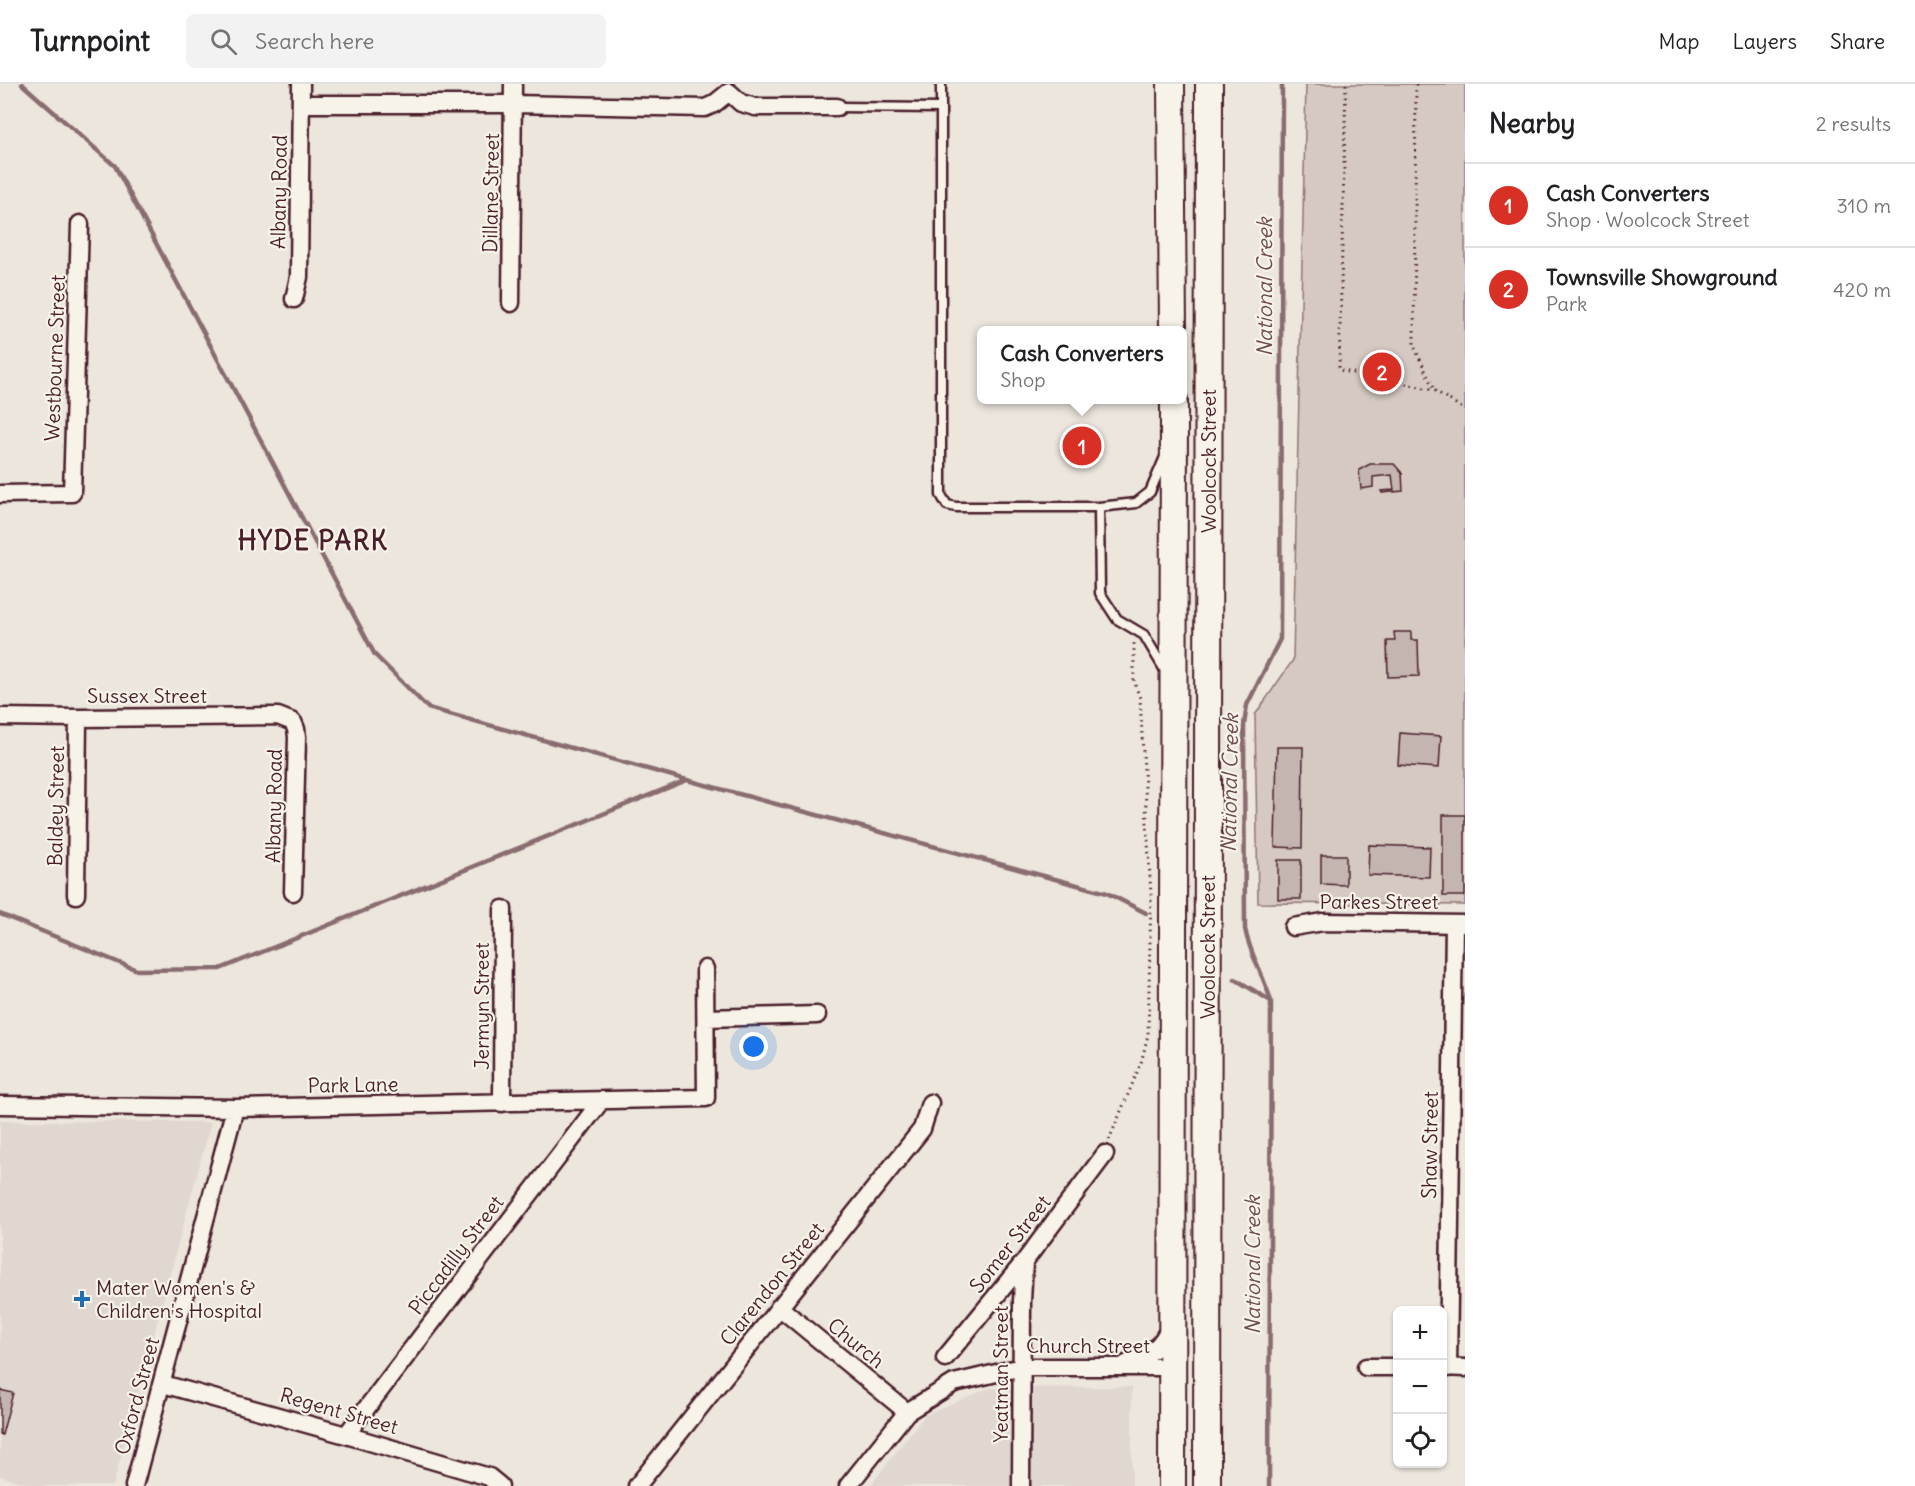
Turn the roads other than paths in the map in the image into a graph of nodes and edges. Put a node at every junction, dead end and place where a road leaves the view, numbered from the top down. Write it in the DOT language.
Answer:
graph roads {
  1 [pos="301,84"];
  2 [pos="513,84"];
  3 [pos="940,84"];
  4 [pos="1166,84"];
  5 [pos="1171,84"];
  6 [pos="1209,84"];
  7 [pos="729,88"];
  8 [pos="301,104"];
  9 [pos="513,104"];
  10 [pos="837,107"];
  11 [pos="940,108"];
  12 [pos="1170,119"];
  13 [pos="80,224"];
  14 [pos="294,299"];
  15 [pos="511,303"];
  16 [pos="1173,326"];
  17 [pos="1174,405"];
  18 [pos="0,494"];
  19 [pos="1099,507"];
  20 [pos="1174,686"];
  21 [pos="0,717"];
  22 [pos="78,718"];
  23 [pos="293,722"];
  24 [pos="293,892"];
  25 [pos="76,895"];
  26 [pos="503,909"];
  27 [pos="1459,924"];
  28 [pos="1293,927"];
  29 [pos="705,969"];
  30 [pos="817,1015"];
  31 [pos="706,1018"];
  32 [pos="601,1101"];
  33 [pos="502,1103"];
  34 [pos="930,1103"];
  35 [pos="0,1105"];
  36 [pos="235,1108"];
  37 [pos="1105,1154"];
  38 [pos="1024,1262"];
  39 [pos="779,1307"];
  40 [pos="1207,1319"];
  41 [pos="1171,1321"];
  42 [pos="945,1358"];
  43 [pos="1445,1360"];
  44 [pos="1022,1367"];
  45 [pos="1116,1367"];
  46 [pos="1172,1367"];
  47 [pos="1366,1367"];
  48 [pos="1393,1367"];
  49 [pos="1447,1368"];
  50 [pos="1465,1368"];
  51 [pos="163,1384"];
  52 [pos="907,1412"];
  53 [pos="346,1435"];
  54 [pos="134,1486"];
  55 [pos="500,1486"];
  56 [pos="638,1486"];
  57 [pos="848,1486"];
  58 [pos="1022,1486"];
  59 [pos="1172,1486"];
  60 [pos="1207,1486"];
  1 -- 8 [label="street, Albany Road"];
  2 -- 9 [label="street, Dillane Street"];
  3 -- 11 [label="lane"];
  4 -- 12 [label="main road"];
  5 -- 12 [label="main road"];
  6 -- 40 [label="main road, Woolcock Street"];
  7 -- 9 [label="street"];
  7 -- 10 [label="street"];
  8 -- 9 [label="street"];
  8 -- 14 [label="street, Albany Road"];
  9 -- 15 [label="street, Dillane Street"];
  10 -- 11 [label="lane"];
  11 -- 19 [label="lane"];
  12 -- 16 [label="main road"];
  13 -- 18 [label="street, Westbourne Street"];
  17 -- 19 [label="lane"];
  17 -- 20 [label="main road, Woolcock Street"];
  19 -- 20 [label="lane"];
  20 -- 41 [label="main road, Woolcock Street"];
  21 -- 22 [label="street, Sussex Street"];
  22 -- 23 [label="street, Sussex Street"];
  22 -- 25 [label="street, Baldey Street"];
  23 -- 24 [label="street, Albany Road"];
  26 -- 33 [label="street, Jermyn Street"];
  27 -- 28 [label="street, Parkes Street"];
  27 -- 43 [label="street, Shaw Street"];
  29 -- 31 [label="street"];
  30 -- 31 [label="street"];
  31 -- 32 [label="street, Park Lane"];
  32 -- 33 [label="street, Park Lane"];
  32 -- 53 [label="street, Piccadilly Street"];
  33 -- 36 [label="street, Park Lane"];
  34 -- 39 [label="street, Clarendon Street"];
  35 -- 36 [label="street, Park Lane"];
  36 -- 51 [label="street, Oxford Street"];
  37 -- 38 [label="street, Somer Street"];
  38 -- 42 [label="street, Somer Street"];
  38 -- 44 [label="street, Yeatman Street"];
  39 -- 52 [label="street, Church"];
  39 -- 56 [label="street, Clarendon Street"];
  40 -- 46 [label="main road"];
  40 -- 60 [label="main road, Woolcock Street"];
  41 -- 45 [label="street"];
  41 -- 46 [label="main road, Woolcock Street"];
  44 -- 45 [label="street, Church Street"];
  44 -- 52 [label="street, Church Street"];
  44 -- 58 [label="street, Yeatman Street"];
  45 -- 46 [label="street, Church Street"];
  46 -- 59 [label="main road, Woolcock Street"];
  47 -- 48 [label="street"];
  49 -- 50 [label="street"];
  51 -- 53 [label="street, Regent Street"];
  51 -- 54 [label="street, Oxford Street"];
  52 -- 57 [label="street"];
  53 -- 55 [label="street, Regent Street"];
}
